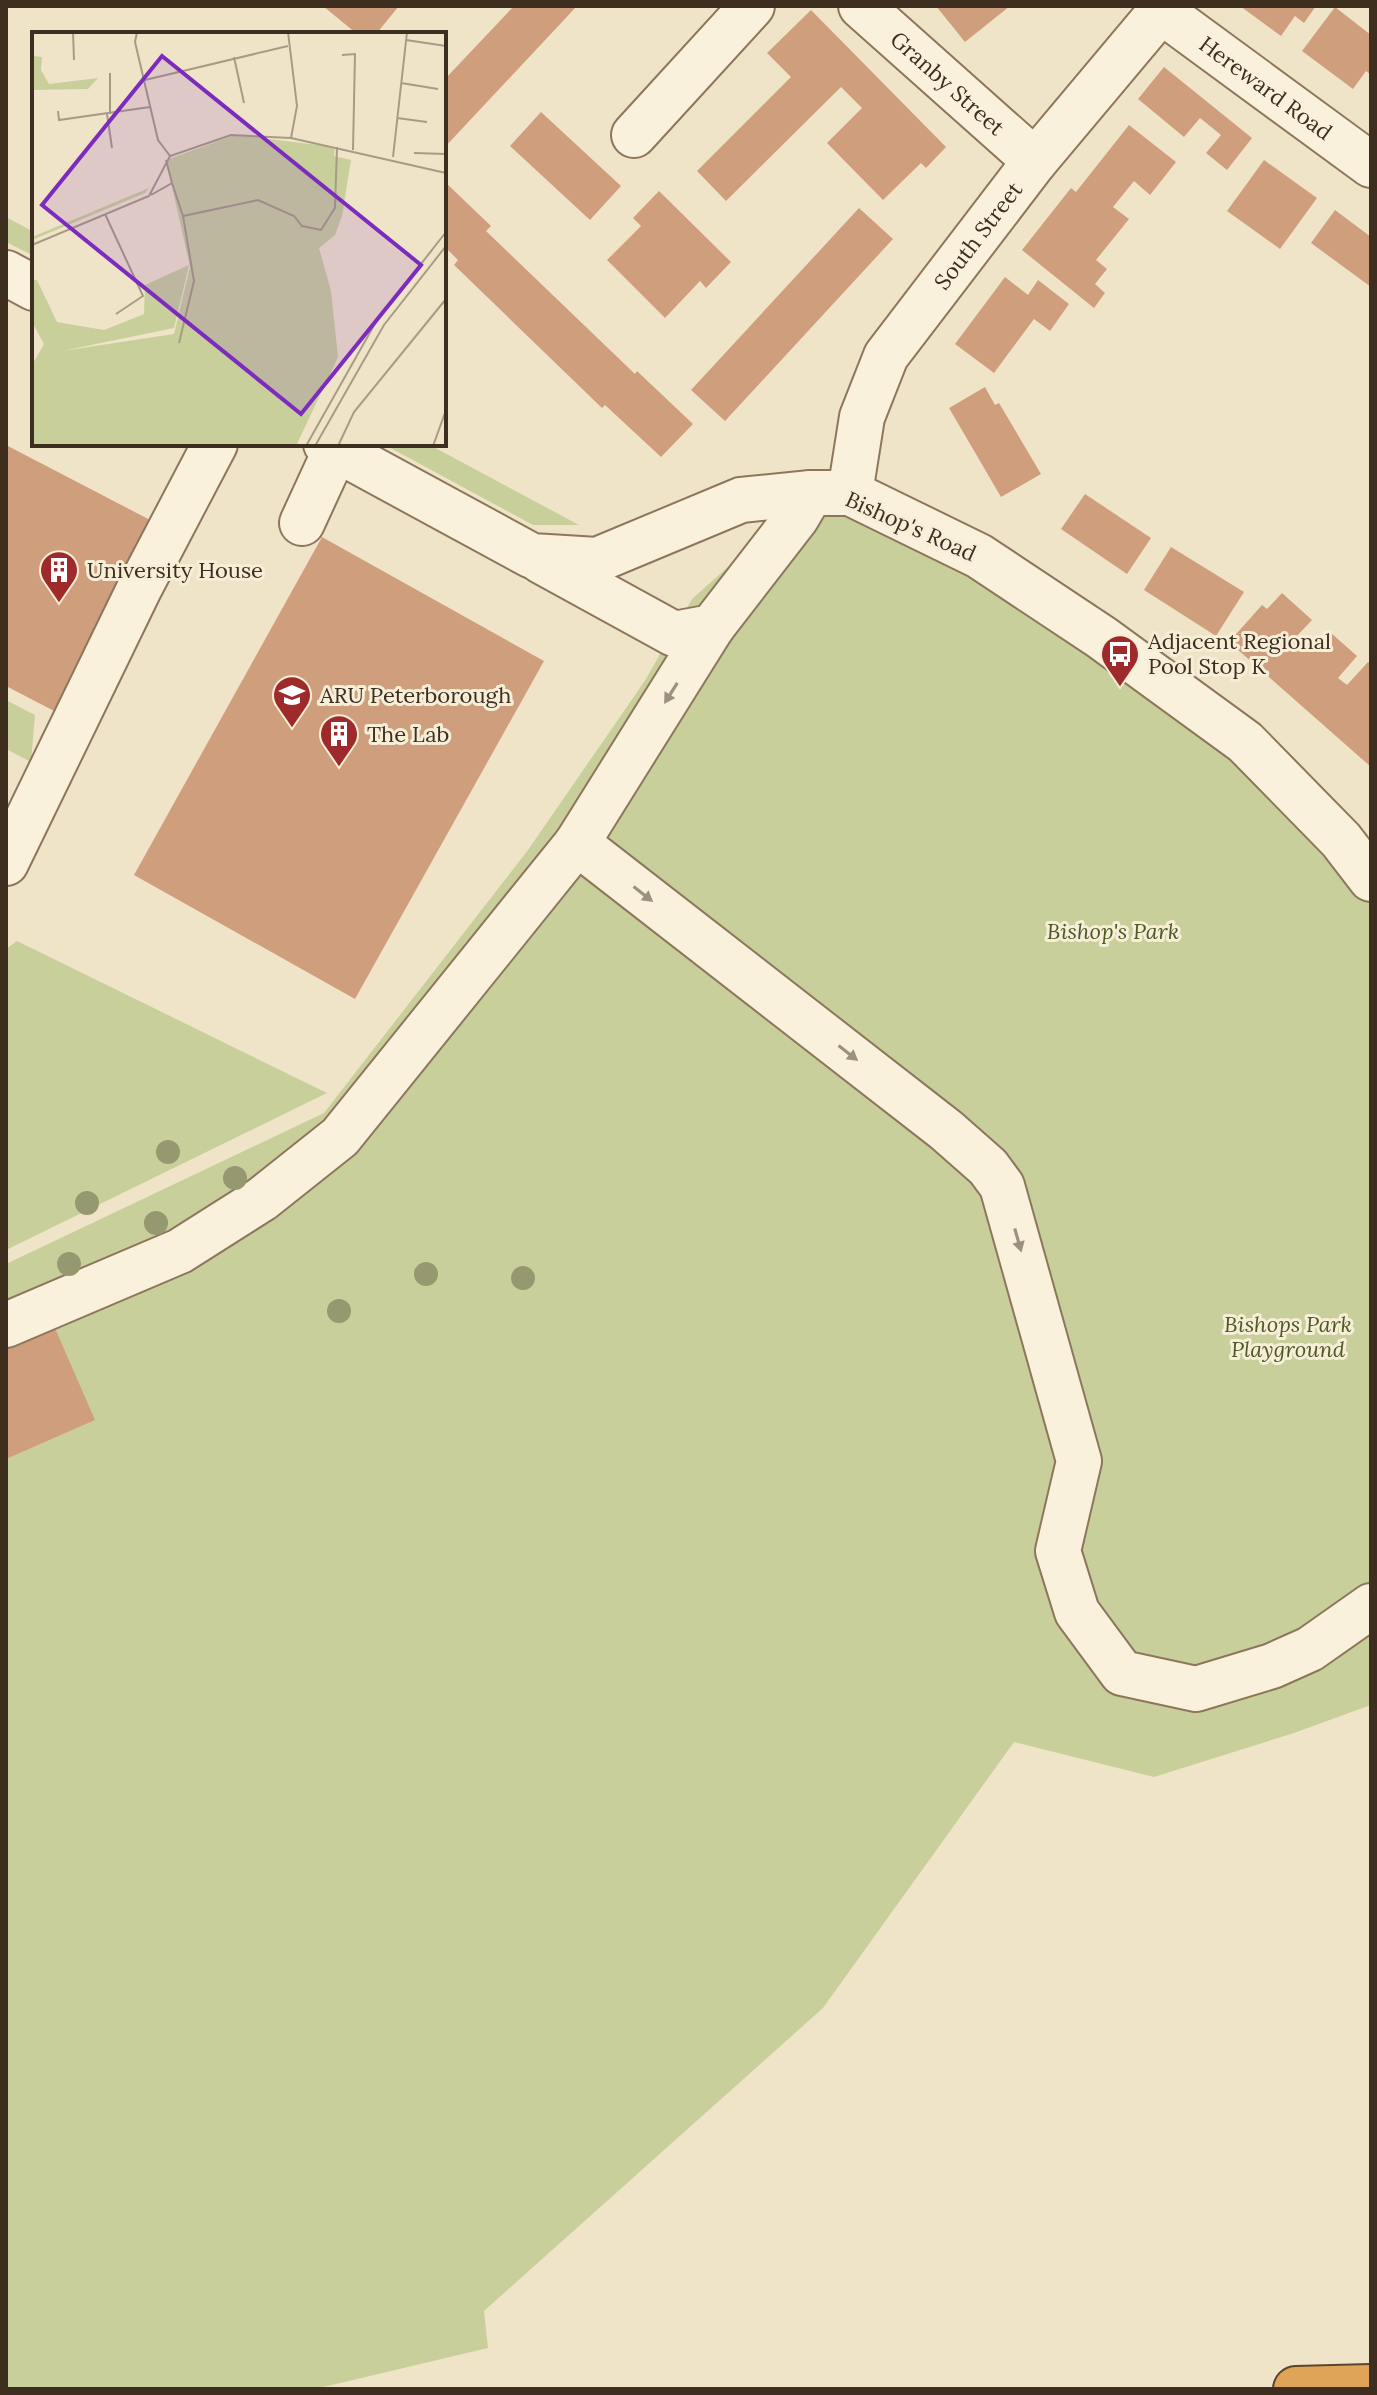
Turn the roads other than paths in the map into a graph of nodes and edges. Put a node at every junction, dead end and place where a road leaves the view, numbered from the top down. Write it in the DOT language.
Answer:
graph roads {
  1 [pos="752,6"];
  2 [pos="861,6"];
  3 [pos="1163,8"];
  4 [pos="634,135"];
  5 [pos="1035,161"];
  6 [pos="1371,165"];
  7 [pos="6,273"];
  8 [pos="32,287"];
  9 [pos="214,446"];
  10 [pos="331,447"];
  11 [pos="830,493"];
  12 [pos="302,523"];
  13 [pos="532,556"];
  14 [pos="712,627"];
  15 [pos="577,843"];
  16 [pos="6,863"];
  17 [pos="1371,879"];
  18 [pos="6,1325"];
  19 [pos="1371,1606"];
  20 [pos="1371,2387"];
  21 [pos="1296,2389"];
  1 -- 4 [label="street"];
  2 -- 5 [label="street, Granby Street"];
  3 -- 5 [label="street, South Street"];
  3 -- 6 [label="street, Hereward Road"];
  5 -- 11 [label="street, South Street"];
  7 -- 8 [label="street"];
  9 -- 16 [label="street"];
  10 -- 12 [label="street"];
  10 -- 13 [label="street"];
  11 -- 13 [label="street"];
  11 -- 14 [label="street"];
  11 -- 17 [label="street, Bishop's Road"];
  13 -- 14 [label="street"];
  14 -- 15 [label="street, one-way"];
  15 -- 18 [label="street"];
  15 -- 19 [label="street, one-way"];
  20 -- 21 [label="highway"];
}
